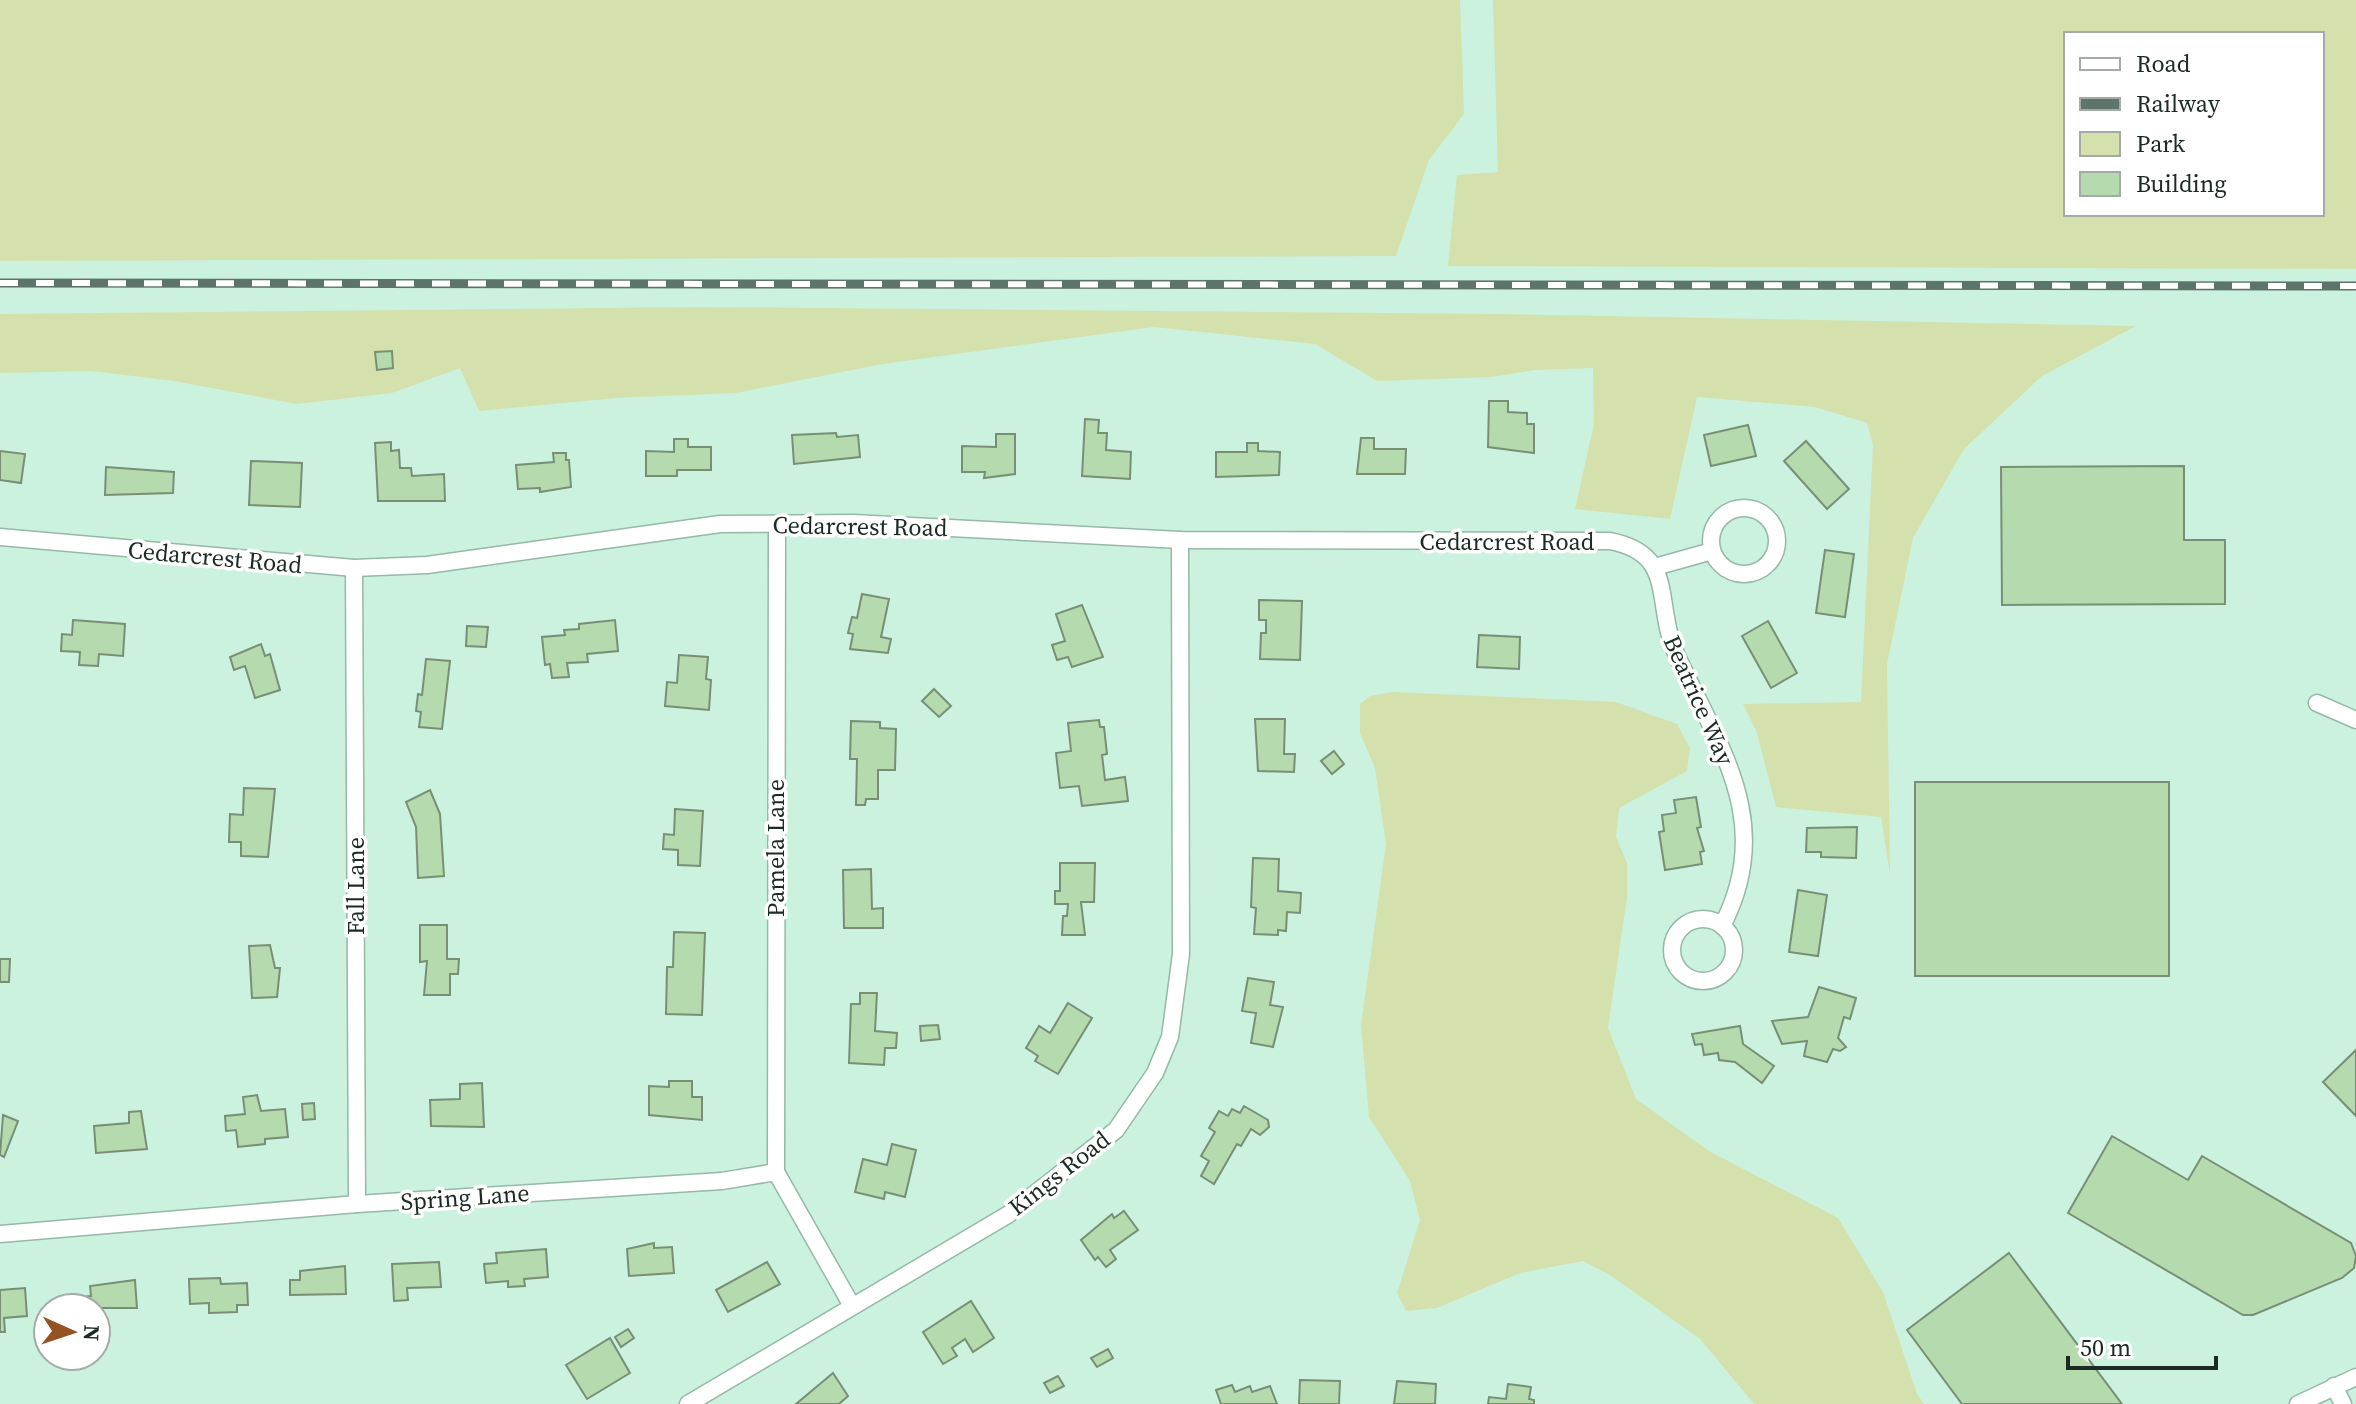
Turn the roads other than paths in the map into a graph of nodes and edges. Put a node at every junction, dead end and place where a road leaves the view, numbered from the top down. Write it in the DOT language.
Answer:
graph roads {
  1 [pos="777,524"];
  2 [pos="0,537"];
  3 [pos="1180,540"];
  4 [pos="1712,551"];
  5 [pos="1655,567"];
  6 [pos="354,568"];
  7 [pos="2317,703"];
  8 [pos="2356,720"];
  9 [pos="1722,926"];
  10 [pos="776,1172"];
  11 [pos="357,1204"];
  12 [pos="0,1234"];
  13 [pos="852,1306"];
  14 [pos="2356,1377"];
  15 [pos="2334,1386"];
  16 [pos="688,1404"];
  17 [pos="2298,1404"];
  18 [pos="2343,1404"];
  1 -- 3 [label="street, Cedarcrest Road"];
  1 -- 6 [label="street, Cedarcrest Road"];
  1 -- 10 [label="street, Pamela Lane"];
  2 -- 6 [label="street, Cedarcrest Road"];
  3 -- 5 [label="street, Cedarcrest Road"];
  3 -- 13 [label="street, Kings Road"];
  4 -- 4 [label="street"];
  4 -- 5 [label="street"];
  5 -- 9 [label="street, Beatrice Way"];
  6 -- 11 [label="street, Fall Lane"];
  7 -- 8 [label="street"];
  10 -- 11 [label="street, Spring Lane"];
  10 -- 13 [label="street"];
  11 -- 12 [label="street, Spring Lane"];
  13 -- 16 [label="street, Kings Road"];
  14 -- 15 [label="street"];
  15 -- 17 [label="street"];
  15 -- 18 [label="street"];
}
